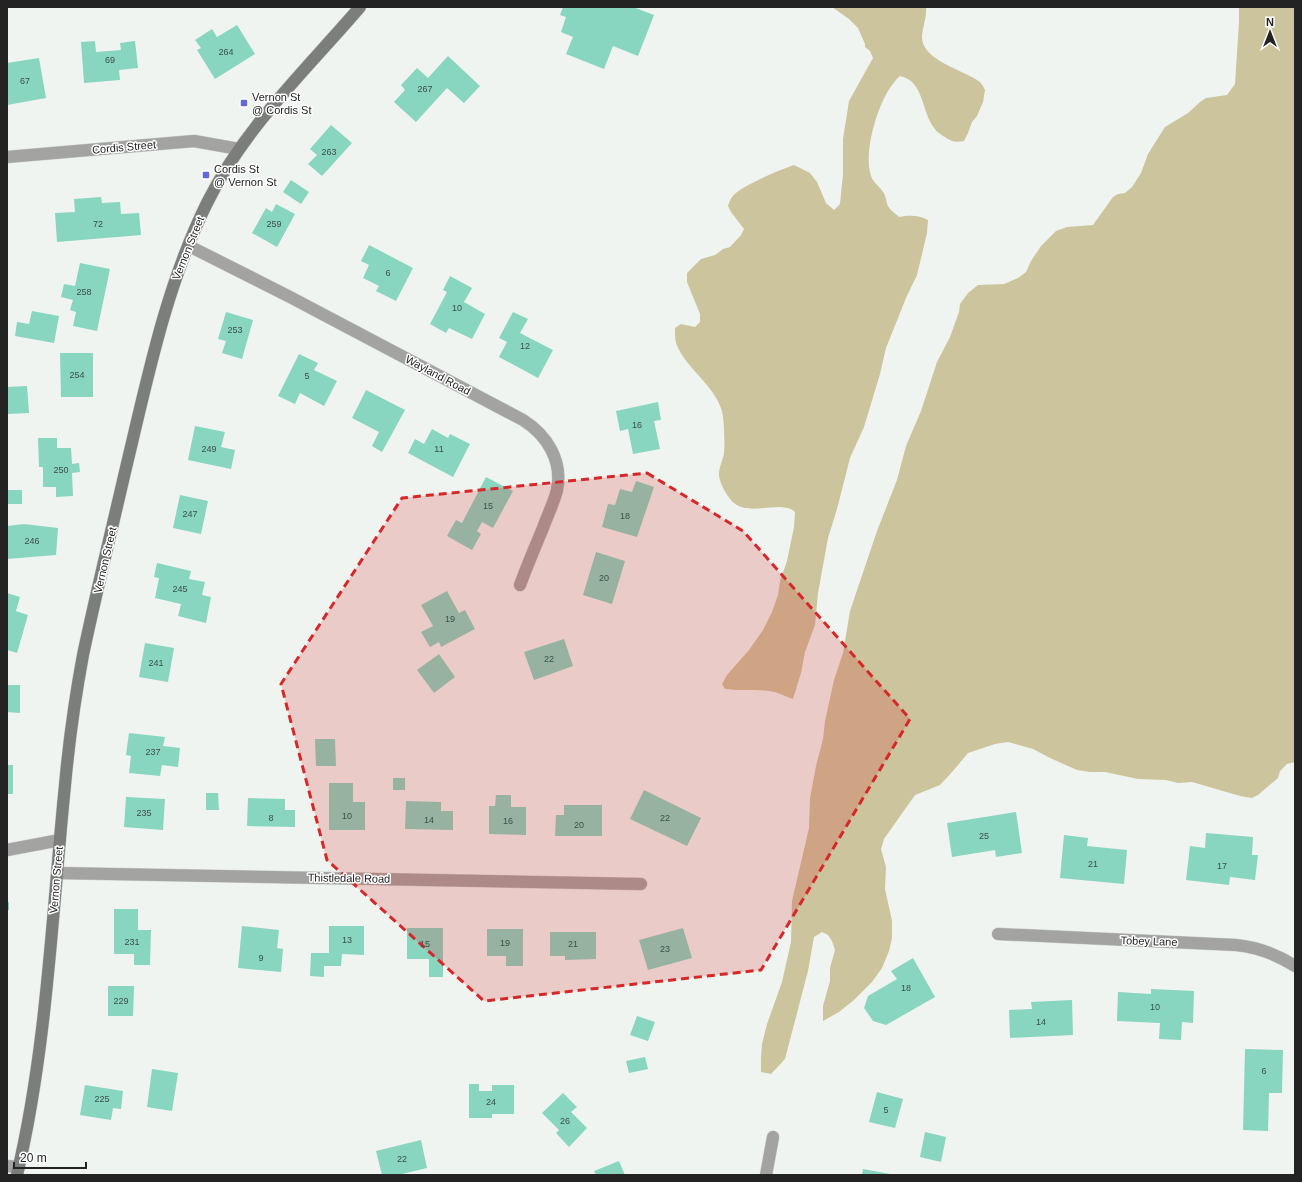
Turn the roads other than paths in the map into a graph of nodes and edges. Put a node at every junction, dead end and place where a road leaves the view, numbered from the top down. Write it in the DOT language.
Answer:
graph roads {
  1 [pos="357,8"];
  2 [pos="239,149"];
  3 [pos="7,157"];
  4 [pos="189,246"];
  5 [pos="520,586"];
  6 [pos="60,840"];
  7 [pos="7,850"];
  8 [pos="58,872"];
  9 [pos="640,884"];
  10 [pos="998,934"];
  11 [pos="1295,966"];
  12 [pos="773,1137"];
  13 [pos="14,1169"];
  14 [pos="766,1175"];
  1 -- 2 [label="main road, Vernon Street"];
  2 -- 3 [label="street, Cordis Street"];
  2 -- 4 [label="main road, Vernon Street"];
  4 -- 5 [label="street, Wayland Road"];
  4 -- 6 [label="main road, Vernon Street"];
  6 -- 7 [label="street"];
  6 -- 8 [label="main road, Vernon Street"];
  8 -- 9 [label="street, Thistledale Road"];
  8 -- 13 [label="main road, Vernon Street"];
  10 -- 11 [label="street, Tobey Lane"];
  12 -- 14 [label="street"];
}
